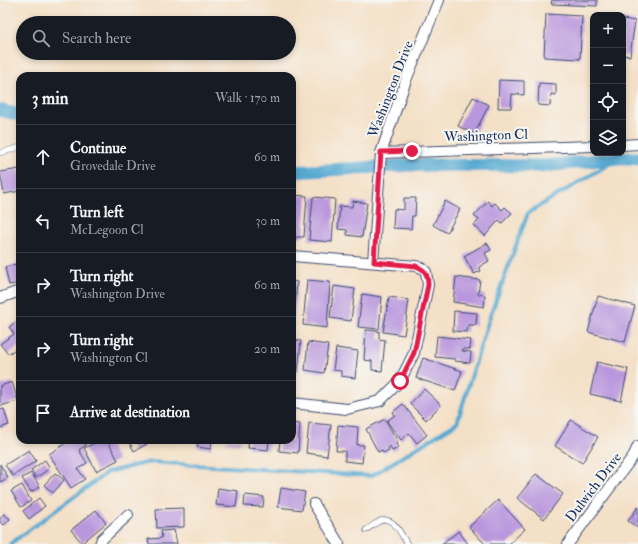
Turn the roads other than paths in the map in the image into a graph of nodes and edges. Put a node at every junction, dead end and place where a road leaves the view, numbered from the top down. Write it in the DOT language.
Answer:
graph roads {
  1 [pos="439,0"];
  2 [pos="638,144"];
  3 [pos="626,145"];
  4 [pos="590,146"];
  5 [pos="16,148"];
  6 [pos="381,152"];
  7 [pos="0,153"];
  8 [pos="296,256"];
  9 [pos="374,262"];
  10 [pos="16,292"];
  11 [pos="0,298"];
  12 [pos="296,403"];
  13 [pos="638,446"];
  14 [pos="314,504"];
  15 [pos="128,515"];
  16 [pos="366,530"];
  17 [pos="100,544"];
  18 [pos="339,544"];
  19 [pos="407,544"];
  20 [pos="568,544"];
  1 -- 6 [label="street, Washington Drive"];
  2 -- 3 [label="street"];
  4 -- 6 [label="street, Washington Cl"];
  5 -- 7 [label="lane"];
  6 -- 9 [label="street, Washington Drive"];
  8 -- 9 [label="street"];
  9 -- 12 [label="street"];
  10 -- 11 [label="street"];
  13 -- 20 [label="street, Dulwich Drive"];
  14 -- 18 [label="street"];
  15 -- 17 [label="street"];
  16 -- 19 [label="lane"];
}
